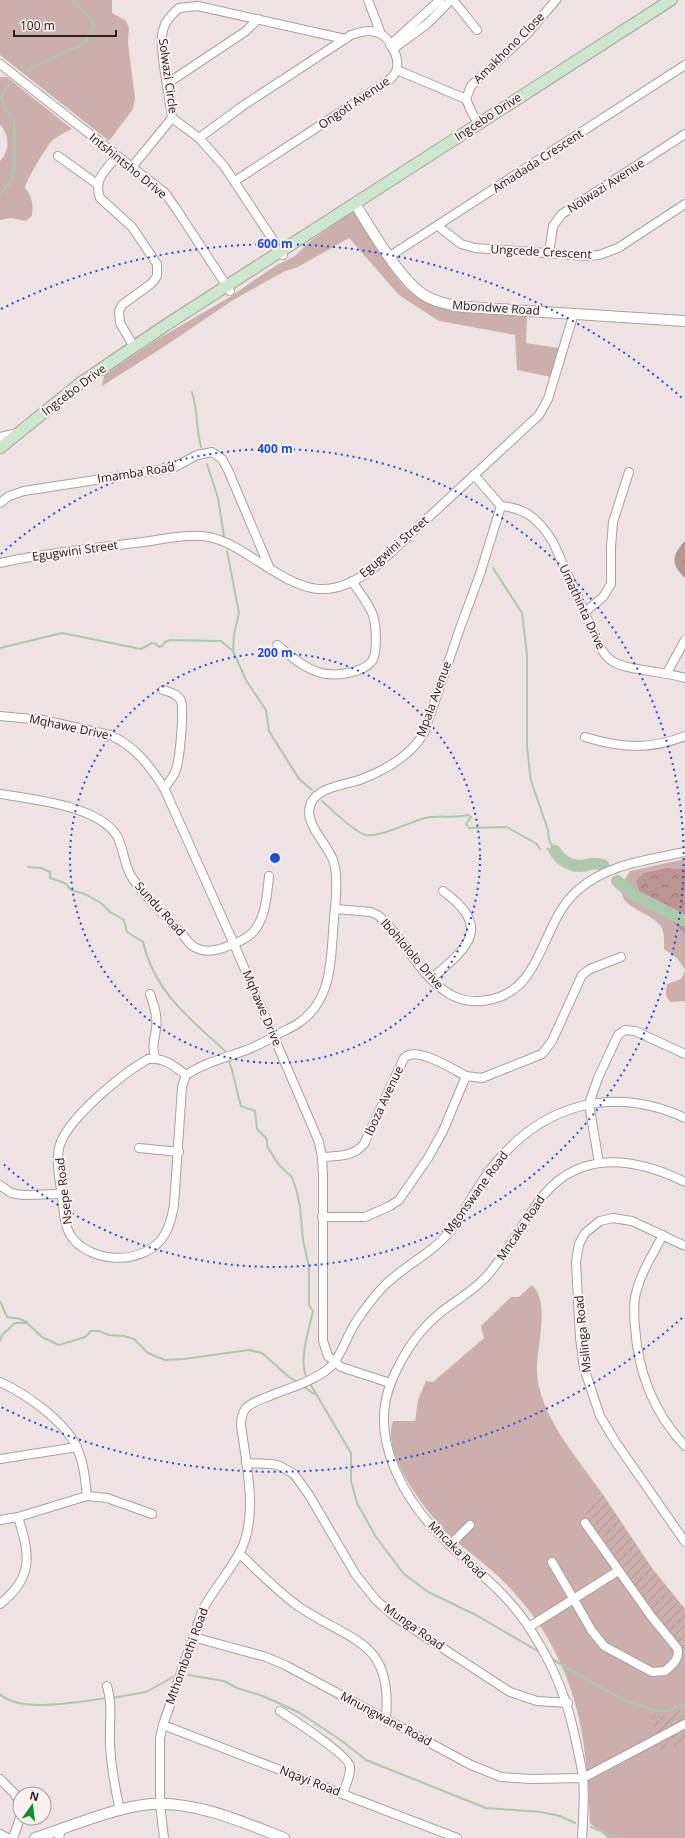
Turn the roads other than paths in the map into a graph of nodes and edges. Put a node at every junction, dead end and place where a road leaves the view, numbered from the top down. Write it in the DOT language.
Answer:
graph roads {
  1 [pos="368,0"];
  2 [pos="546,0"];
  3 [pos="556,0"];
  4 [pos="671,0"];
  5 [pos="446,1"];
  6 [pos="548,9"];
  7 [pos="258,19"];
  8 [pos="477,30"];
  9 [pos="381,34"];
  10 [pos="344,39"];
  11 [pos="391,47"];
  12 [pos="685,65"];
  13 [pos="1,66"];
  14 [pos="397,70"];
  15 [pos="168,83"];
  16 [pos="466,99"];
  17 [pos="172,118"];
  18 [pos="479,124"];
  19 [pos="685,134"];
  20 [pos="198,138"];
  21 [pos="58,156"];
  22 [pos="117,156"];
  23 [pos="132,167"];
  24 [pos="235,182"];
  25 [pos="97,184"];
  26 [pos="355,204"];
  27 [pos="685,204"];
  28 [pos="438,226"];
  29 [pos="549,253"];
  30 [pos="282,254"];
  31 [pos="390,256"];
  32 [pos="229,288"];
  33 [pos="574,313"];
  34 [pos="685,321"];
  35 [pos="134,347"];
  36 [pos="21,431"];
  37 [pos="0,437"];
  38 [pos="0,448"];
  39 [pos="629,472"];
  40 [pos="474,476"];
  41 [pos="0,503"];
  42 [pos="501,506"];
  43 [pos="0,563"];
  44 [pos="270,569"];
  45 [pos="352,581"];
  46 [pos="585,612"];
  47 [pos="685,640"];
  48 [pos="277,645"];
  49 [pos="668,673"];
  50 [pos="685,678"];
  51 [pos="163,690"];
  52 [pos="0,716"];
  53 [pos="685,736"];
  54 [pos="585,737"];
  55 [pos="164,788"];
  56 [pos="0,794"];
  57 [pos="685,852"];
  58 [pos="269,876"];
  59 [pos="443,890"];
  60 [pos="335,909"];
  61 [pos="234,944"];
  62 [pos="621,956"];
  63 [pos="431,978"];
  64 [pos="150,994"];
  65 [pos="274,1037"];
  66 [pos="685,1054"];
  67 [pos="155,1058"];
  68 [pos="186,1076"];
  69 [pos="466,1076"];
  70 [pos="588,1104"];
  71 [pos="685,1118"];
  72 [pos="139,1148"];
  73 [pos="179,1152"];
  74 [pos="322,1157"];
  75 [pos="599,1163"];
  76 [pos="685,1182"];
  77 [pos="0,1185"];
  78 [pos="62,1194"];
  79 [pos="322,1217"];
  80 [pos="663,1235"];
  81 [pos="685,1246"];
  82 [pos="334,1362"];
  83 [pos="0,1382"];
  84 [pos="390,1384"];
  85 [pos="685,1446"];
  86 [pos="77,1447"];
  87 [pos="0,1459"];
  88 [pos="246,1463"];
  89 [pos="87,1496"];
  90 [pos="152,1514"];
  91 [pos="18,1517"];
  92 [pos="0,1520"];
  93 [pos="585,1523"];
  94 [pos="470,1525"];
  95 [pos="685,1542"];
  96 [pos="450,1545"];
  97 [pos="239,1553"];
  98 [pos="552,1562"];
  99 [pos="618,1571"];
  100 [pos="574,1599"];
  101 [pos="0,1604"];
  102 [pos="529,1627"];
  103 [pos="193,1637"];
  104 [pos="108,1689"];
  105 [pos="568,1703"];
  106 [pos="280,1711"];
  107 [pos="386,1718"];
  108 [pos="685,1724"];
  109 [pos="163,1725"];
  110 [pos="583,1778"];
  111 [pos="0,1779"];
  112 [pos="12,1791"];
  113 [pos="342,1794"];
  114 [pos="160,1804"];
  115 [pos="120,1810"];
  116 [pos="17,1826"];
  117 [pos="0,1834"];
  118 [pos="60,1834"];
  119 [pos="8,1838"];
  120 [pos="13,1838"];
  121 [pos="35,1838"];
  122 [pos="164,1838"];
  123 [pos="284,1838"];
  124 [pos="457,1838"];
  125 [pos="582,1838"];
  1 -- 9 [label="street, Ongoti Avenue"];
  2 -- 6 [label="street"];
  3 -- 6 [label="street, Amakhono Close"];
  4 -- 18 [label="main road, Ingcebo Drive"];
  5 -- 8 [label="street"];
  5 -- 11 [label="street"];
  6 -- 16 [label="street, Amakhono Close"];
  7 -- 10 [label="street, Solwazi Circle"];
  7 -- 15 [label="street"];
  7 -- 15 [label="street, Solwazi Circle"];
  9 -- 10 [label="street"];
  9 -- 11 [label="street, Ongoti Avenue"];
  10 -- 20 [label="street"];
  11 -- 14 [label="street, Ongoti Avenue"];
  12 -- 28 [label="street, Amadada Crescent"];
  13 -- 22 [label="street, Intshintsho Drive"];
  14 -- 16 [label="street"];
  14 -- 24 [label="street, Ongoti Avenue"];
  15 -- 17 [label="street, Solwazi Circle"];
  16 -- 18 [label="street"];
  17 -- 20 [label="street, Solwazi Circle"];
  17 -- 23 [label="street"];
  18 -- 26 [label="main road, Ingcebo Drive"];
  19 -- 29 [label="street, Nolwazi Avenue"];
  20 -- 24 [label="street, Solwazi Circle"];
  21 -- 25 [label="street"];
  22 -- 23 [label="street, Intshintsho Drive"];
  22 -- 25 [label="street"];
  23 -- 32 [label="street, Intshintsho Drive"];
  24 -- 30 [label="street, Solwazi Circle"];
  25 -- 35 [label="street"];
  26 -- 30 [label="main road, Ingcebo Drive"];
  26 -- 31 [label="street, Mbondwe Road"];
  27 -- 29 [label="street, Ungcede Crescent"];
  28 -- 29 [label="street, Ungcede Crescent"];
  28 -- 31 [label="street, Amadada Crescent"];
  30 -- 32 [label="main road, Ingcebo Drive"];
  31 -- 33 [label="street, Mbondwe Road"];
  32 -- 35 [label="main road, Ingcebo Drive"];
  33 -- 34 [label="street, Mbondwe Road"];
  33 -- 40 [label="street, Egugwini Street"];
  35 -- 36 [label="main road, Ingcebo Drive"];
  36 -- 37 [label="street"];
  36 -- 38 [label="main road, Ingcebo Drive"];
  39 -- 46 [label="street"];
  40 -- 42 [label="street"];
  40 -- 45 [label="street, Egugwini Street"];
  41 -- 44 [label="street, Imamba Road"];
  42 -- 46 [label="street, Umathinta Drive"];
  42 -- 60 [label="street, Mpala Avenue"];
  43 -- 44 [label="street, Egugwini Street"];
  44 -- 45 [label="street, Egugwini Street"];
  45 -- 48 [label="street"];
  46 -- 49 [label="street, Umathinta Drive"];
  47 -- 49 [label="street"];
  49 -- 50 [label="street, Umathinta Drive"];
  51 -- 55 [label="street"];
  52 -- 55 [label="street, Mqhawe Drive"];
  53 -- 54 [label="street"];
  55 -- 61 [label="street, Mqhawe Drive"];
  56 -- 61 [label="street, Sundu Road"];
  57 -- 63 [label="street, Ibohlololo Drive"];
  58 -- 61 [label="street, Sundu Road"];
  59 -- 63 [label="street"];
  60 -- 63 [label="street, Ibohlololo Drive"];
  60 -- 65 [label="street, Mpala Avenue"];
  61 -- 65 [label="street, Mqhawe Drive"];
  62 -- 69 [label="street"];
  64 -- 67 [label="street"];
  65 -- 68 [label="street"];
  65 -- 74 [label="street, Mqhawe Drive"];
  66 -- 70 [label="street"];
  67 -- 68 [label="street"];
  67 -- 78 [label="street, Nsepe Road"];
  68 -- 73 [label="street, Nsepe Road"];
  69 -- 74 [label="street, Iboza Avenue"];
  69 -- 79 [label="street"];
  70 -- 71 [label="street, Mgonswane Road"];
  70 -- 75 [label="street"];
  70 -- 82 [label="street, Mgonswane Road"];
  72 -- 73 [label="street"];
  73 -- 78 [label="street, Nsepe Road"];
  74 -- 79 [label="street, Mqhawe Drive"];
  75 -- 76 [label="street, Mncaka Road"];
  75 -- 84 [label="street, Mncaka Road"];
  77 -- 78 [label="street"];
  79 -- 82 [label="street, Mqhawe Drive"];
  80 -- 81 [label="street, Msilinga Road"];
  80 -- 85 [label="street"];
  80 -- 95 [label="street, Msilinga Road"];
  82 -- 84 [label="street"];
  82 -- 88 [label="street, Mthombothi Road"];
  83 -- 86 [label="street"];
  84 -- 96 [label="street, Mncaka Road"];
  86 -- 87 [label="street"];
  86 -- 89 [label="street"];
  88 -- 97 [label="street, Mthombothi Road"];
  88 -- 105 [label="street, Munga Road"];
  89 -- 90 [label="street"];
  89 -- 91 [label="street"];
  91 -- 92 [label="street"];
  91 -- 101 [label="street"];
  93 -- 99 [label="street"];
  94 -- 96 [label="street"];
  96 -- 102 [label="street, Mncaka Road"];
  97 -- 103 [label="street, Mthombothi Road"];
  97 -- 107 [label="street"];
  98 -- 100 [label="street"];
  99 -- 100 [label="street"];
  99 -- 100 [label="street"];
  100 -- 102 [label="street"];
  102 -- 105 [label="street, Mncaka Road"];
  103 -- 107 [label="street, Mnungwane Road"];
  103 -- 109 [label="street, Mthombothi Road"];
  104 -- 115 [label="street"];
  105 -- 110 [label="street, Mncaka Road"];
  106 -- 113 [label="street"];
  107 -- 110 [label="street, Mnungwane Road"];
  108 -- 110 [label="street"];
  109 -- 113 [label="street, Nqayi Road"];
  109 -- 114 [label="street, Mthombothi Road"];
  110 -- 125 [label="street, Mncaka Road"];
  111 -- 112 [label="street"];
  113 -- 124 [label="street, Nqayi Road"];
  114 -- 115 [label="street"];
  114 -- 122 [label="street, Mthombothi Road"];
  114 -- 123 [label="street"];
  115 -- 118 [label="street"];
  116 -- 120 [label="street"];
  117 -- 119 [label="street"];
  118 -- 121 [label="street"];
}
